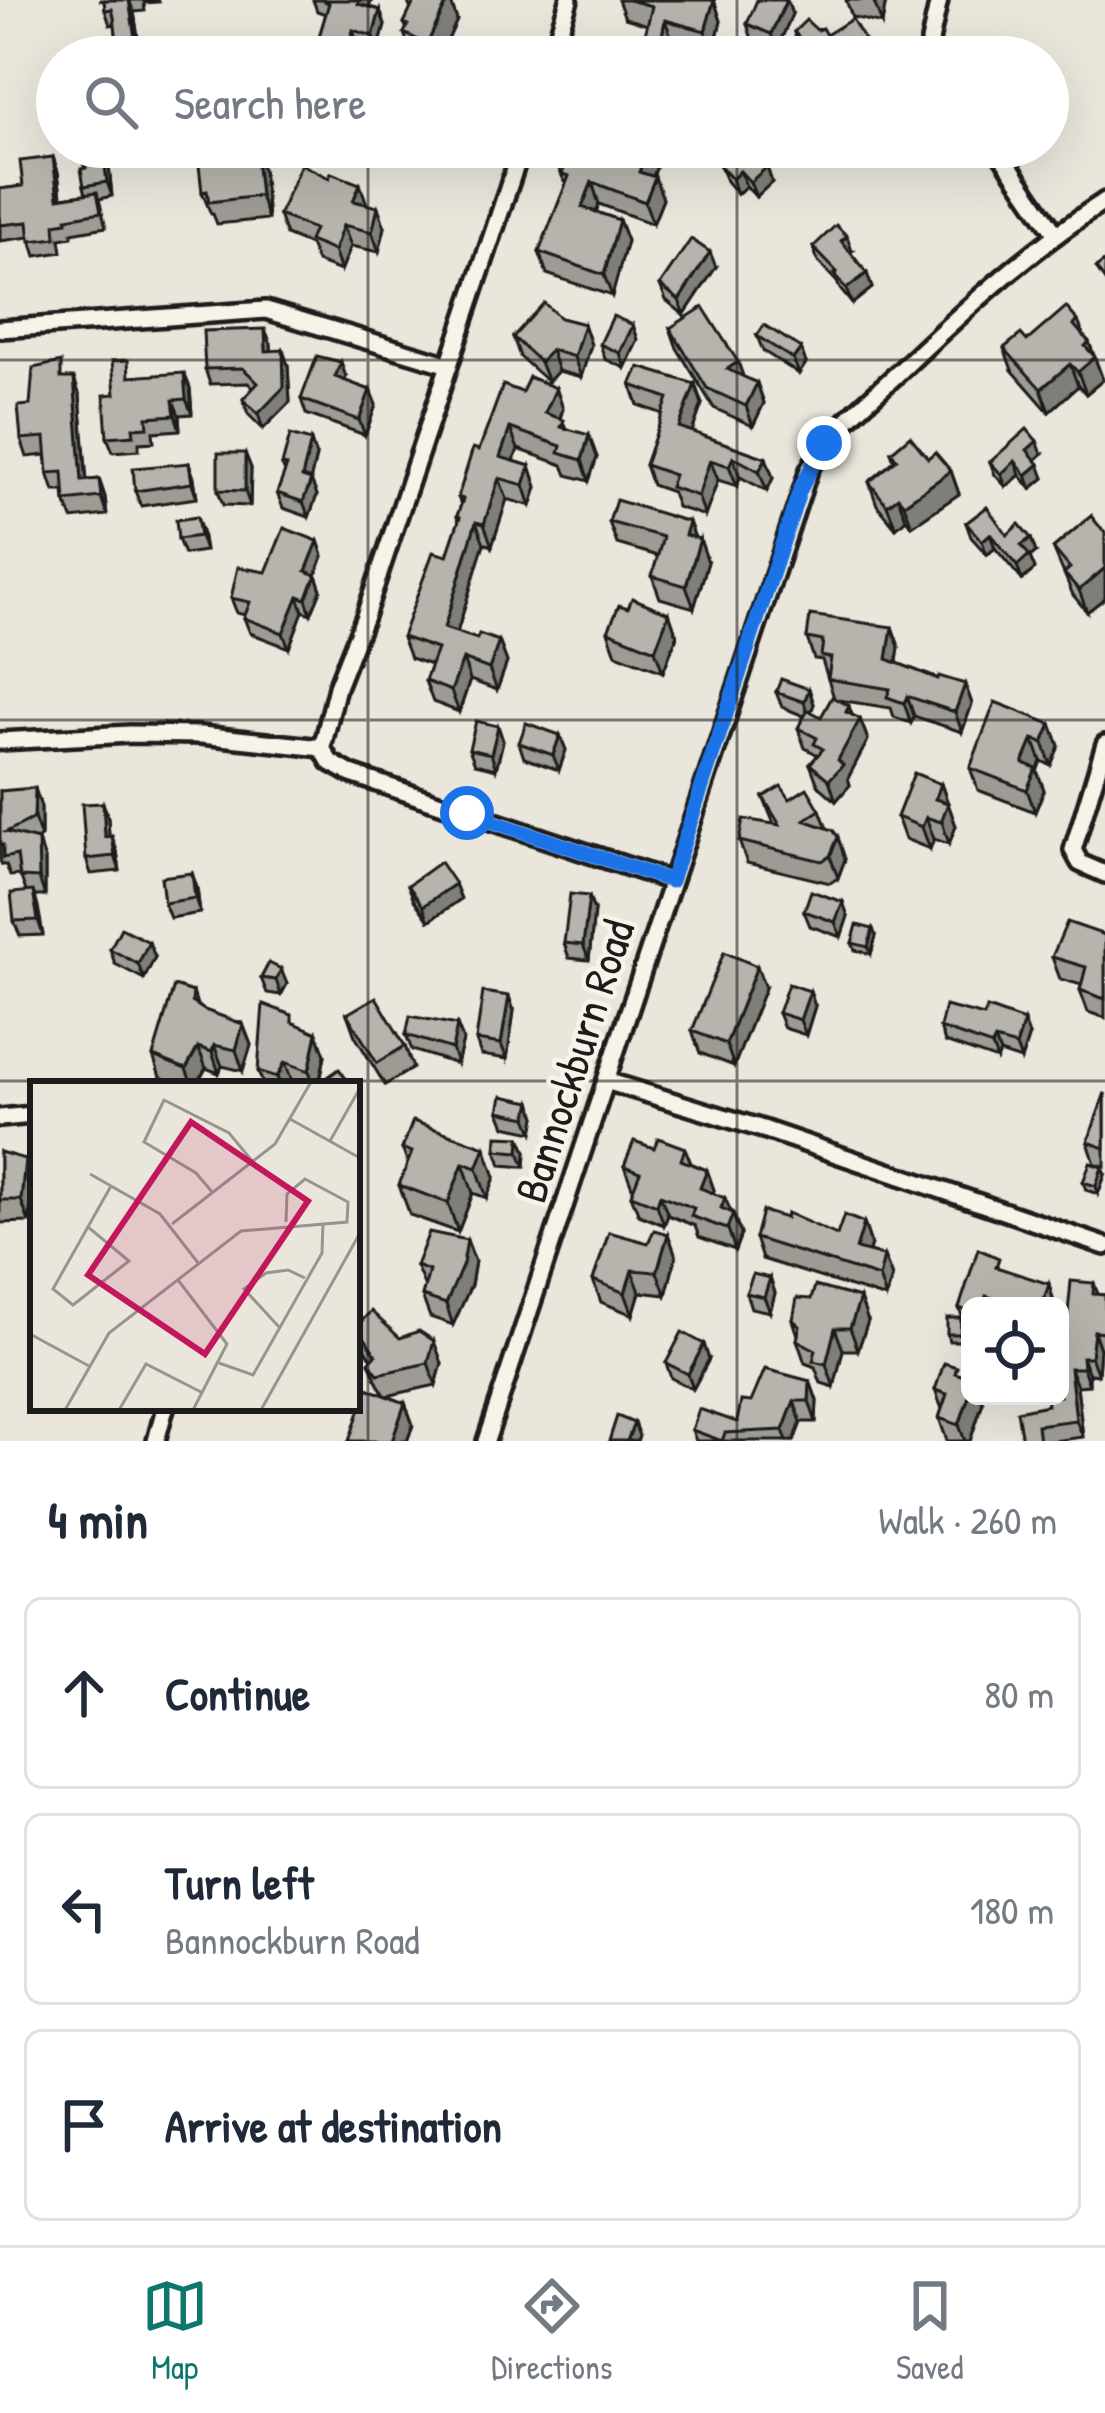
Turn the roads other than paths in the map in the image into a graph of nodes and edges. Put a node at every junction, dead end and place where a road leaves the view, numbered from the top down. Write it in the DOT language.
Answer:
graph roads {
  1 [pos="569,0"];
  2 [pos="939,0"];
  3 [pos="558,36"];
  4 [pos="931,36"];
  5 [pos="515,168"];
  6 [pos="1011,168"];
  7 [pos="1105,202"];
  8 [pos="1055,233"];
  9 [pos="0,329"];
  10 [pos="449,364"];
  11 [pos="0,742"];
  12 [pos="1105,744"];
  13 [pos="322,748"];
  14 [pos="1105,874"];
  15 [pos="671,881"];
  16 [pos="606,1081"];
  17 [pos="30,1115"];
  18 [pos="0,1118"];
  19 [pos="1105,1246"];
  20 [pos="164,1411"];
  21 [pos="156,1441"];
  22 [pos="486,1441"];
  1 -- 3 [label="street"];
  2 -- 4 [label="street"];
  5 -- 10 [label="street"];
  6 -- 8 [label="street"];
  7 -- 8 [label="street, Bannockburn Road"];
  8 -- 15 [label="street, Bannockburn Road"];
  9 -- 10 [label="street"];
  10 -- 13 [label="street"];
  11 -- 13 [label="street"];
  12 -- 14 [label="street"];
  13 -- 15 [label="street"];
  15 -- 16 [label="street, Bannockburn Road"];
  16 -- 19 [label="street"];
  16 -- 22 [label="street, Bannockburn Road"];
  17 -- 18 [label="street"];
  20 -- 21 [label="street"];
}
